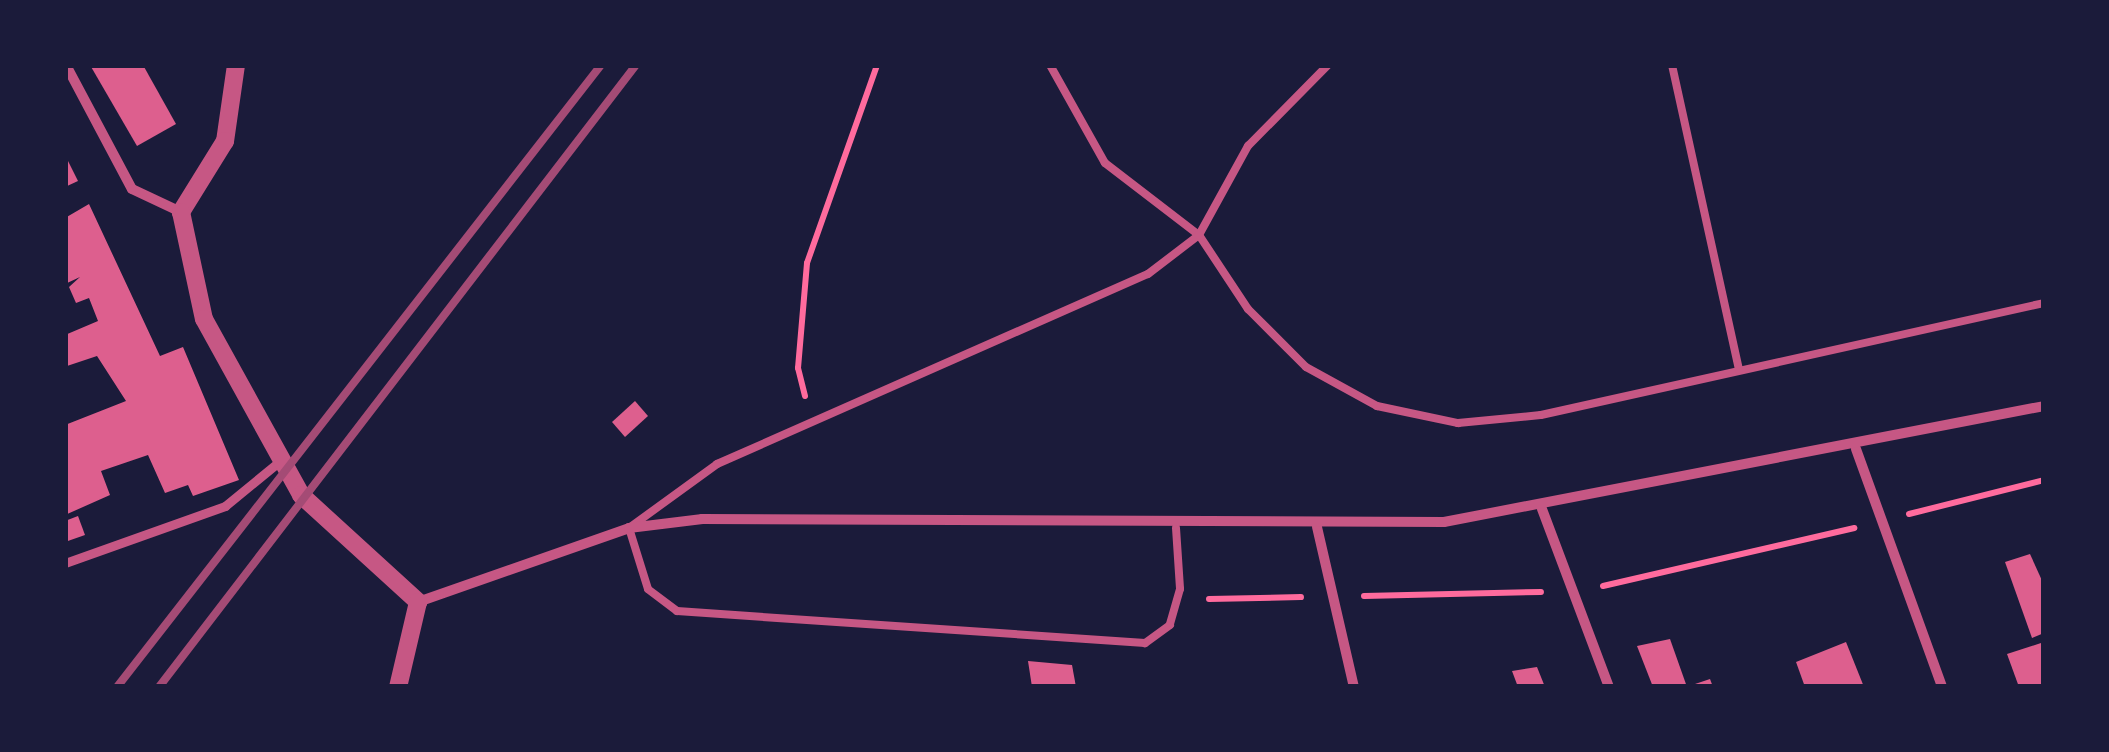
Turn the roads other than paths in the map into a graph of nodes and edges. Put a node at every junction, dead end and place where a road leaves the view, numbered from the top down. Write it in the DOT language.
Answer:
graph roads {
  1 [pos="66,65"];
  2 [pos="236,65"];
  3 [pos="1050,65"];
  4 [pos="1328,65"];
  5 [pos="1672,65"];
  6 [pos="181,212"];
  7 [pos="1199,235"];
  8 [pos="2044,303"];
  9 [pos="1739,370"];
  10 [pos="2044,406"];
  11 [pos="1856,449"];
  12 [pos="280,461"];
  13 [pos="1542,510"];
  14 [pos="1317,527"];
  15 [pos="629,528"];
  16 [pos="1176,528"];
  17 [pos="65,564"];
  18 [pos="418,602"];
  19 [pos="398,687"];
  20 [pos="1354,687"];
  21 [pos="1609,687"];
  22 [pos="1942,687"];
  1 -- 6 [label="street"];
  2 -- 6 [label="street"];
  3 -- 7 [label="lane"];
  4 -- 7 [label="lane"];
  5 -- 9 [label="lane"];
  6 -- 12 [label="street"];
  7 -- 9 [label="lane"];
  7 -- 15 [label="lane"];
  8 -- 9 [label="lane"];
  10 -- 11 [label="street"];
  11 -- 13 [label="street"];
  11 -- 22 [label="street"];
  12 -- 17 [label="street"];
  12 -- 18 [label="street"];
  13 -- 14 [label="street"];
  13 -- 21 [label="street"];
  14 -- 16 [label="street"];
  14 -- 20 [label="street"];
  15 -- 16 [label="street"];
  15 -- 16 [label="lane"];
  15 -- 18 [label="street"];
  18 -- 19 [label="street"];
}
